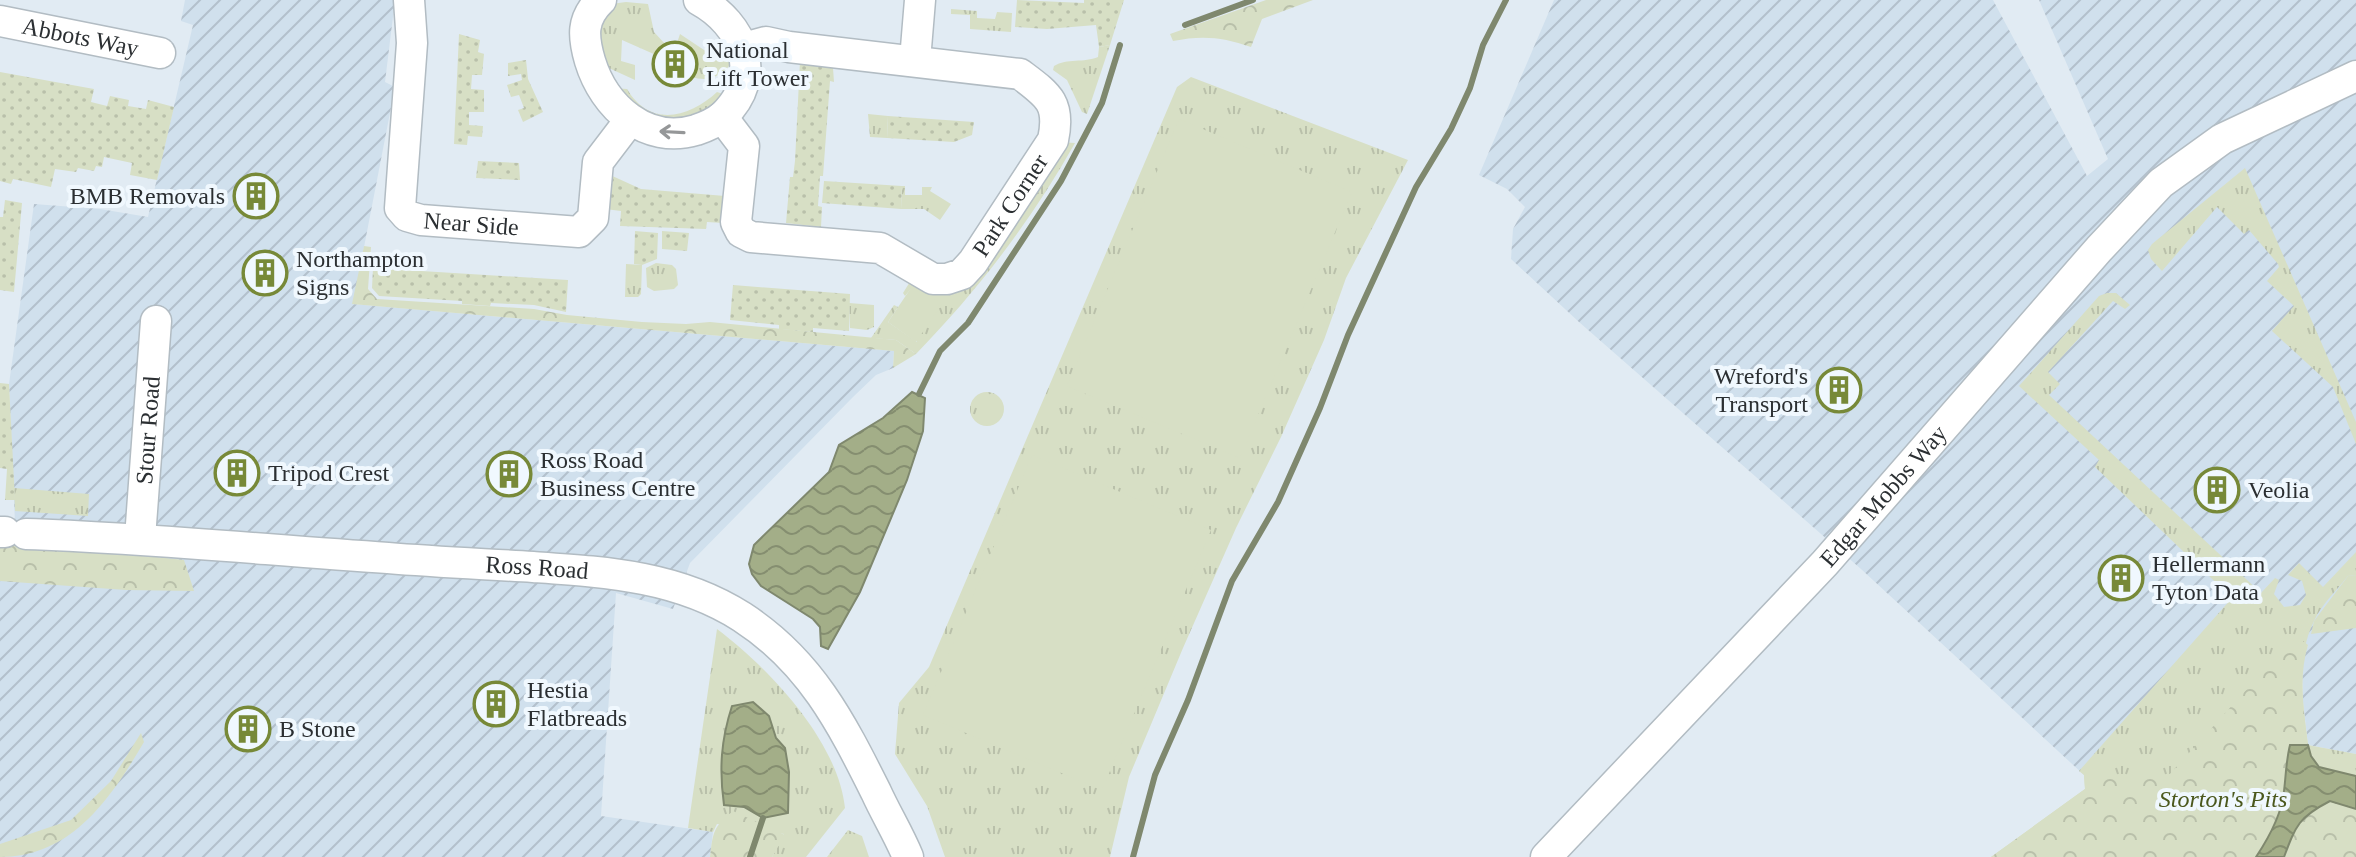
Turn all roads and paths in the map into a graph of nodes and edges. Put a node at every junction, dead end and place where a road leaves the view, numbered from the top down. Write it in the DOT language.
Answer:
graph roads {
  1 [pos="409,0"];
  2 [pos="575,0"];
  3 [pos="601,0"];
  4 [pos="699,0"];
  5 [pos="920,0"];
  6 [pos="0,21"];
  7 [pos="583,33"];
  8 [pos="744,48"];
  9 [pos="160,53"];
  10 [pos="915,60"];
  11 [pos="2356,76"];
  12 [pos="722,117"];
  13 [pos="630,120"];
  14 [pos="156,321"];
  15 [pos="10,533"];
  16 [pos="140,538"];
  17 [pos="908,857"];
  18 [pos="1546,857"];
  1 -- 13 [label="street, Near Side"];
  2 -- 7 [label="street"];
  3 -- 7 [label="street"];
  4 -- 8 [label="street"];
  5 -- 10 [label="street"];
  6 -- 9 [label="street, Abbots Way"];
  7 -- 13 [label="street"];
  8 -- 10 [label="street, Park Corner"];
  8 -- 12 [label="street"];
  10 -- 12 [label="street, Park Corner"];
  11 -- 18 [label="street, Edgar Mobbs Way"];
  12 -- 13 [label="street, one-way"];
  14 -- 16 [label="street, Stour Road"];
  15 -- 16 [label="street, Ross Road"];
  16 -- 17 [label="street, Ross Road"];
}
